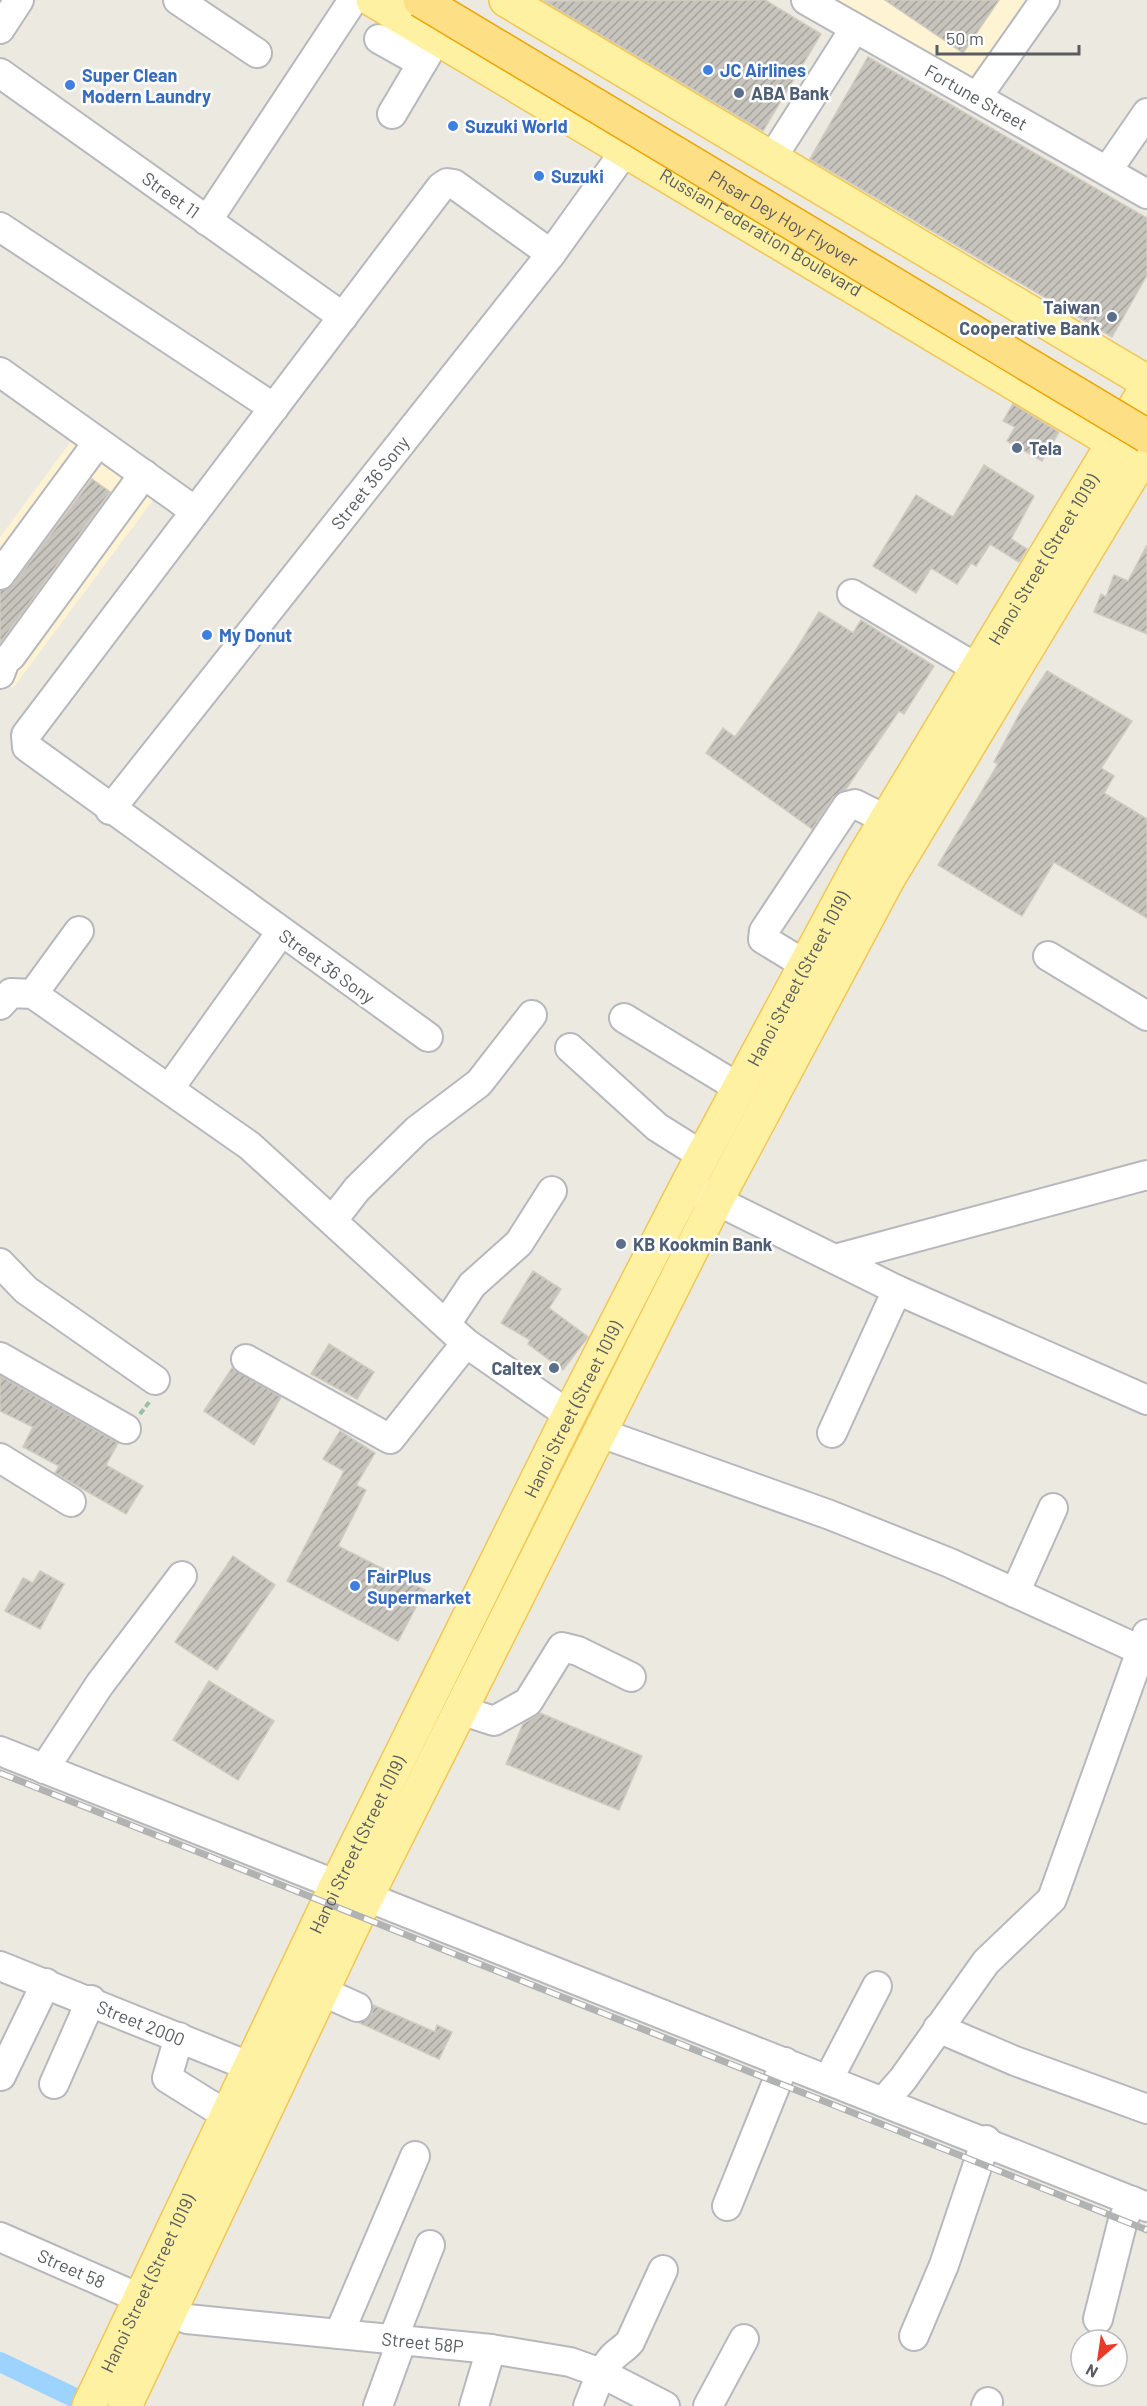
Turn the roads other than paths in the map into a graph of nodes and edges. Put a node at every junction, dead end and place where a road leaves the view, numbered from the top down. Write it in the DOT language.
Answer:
graph roads {
  1 [pos="19,0"];
  2 [pos="178,0"];
  3 [pos="353,0"];
  4 [pos="373,0"];
  5 [pos="420,0"];
  6 [pos="461,0"];
  7 [pos="806,0"];
  8 [pos="1044,0"];
  9 [pos="514,2"];
  10 [pos="855,28"];
  11 [pos="0,29"];
  12 [pos="379,39"];
  13 [pos="429,51"];
  14 [pos="257,53"];
  15 [pos="0,73"];
  16 [pos="977,97"];
  17 [pos="1147,113"];
  18 [pos="392,114"];
  19 [pos="625,151"];
  20 [pos="784,166"];
  21 [pos="1107,171"];
  22 [pos="1147,194"];
  23 [pos="207,221"];
  24 [pos="0,227"];
  25 [pos="760,231"];
  26 [pos="551,254"];
  27 [pos="343,317"];
  28 [pos="0,372"];
  29 [pos="1147,382"];
  30 [pos="1147,387"];
  31 [pos="274,408"];
  32 [pos="1147,409"];
  33 [pos="98,442"];
  34 [pos="1113,442"];
  35 [pos="1146,452"];
  36 [pos="144,474"];
  37 [pos="195,511"];
  38 [pos="0,575"];
  39 [pos="852,594"];
  40 [pos="2,665"];
  41 [pos="978,669"];
  42 [pos="110,810"];
  43 [pos="885,819"];
  44 [pos="79,931"];
  45 [pos="280,932"];
  46 [pos="1048,956"];
  47 [pos="804,964"];
  48 [pos="33,994"];
  49 [pos="0,1005"];
  50 [pos="532,1015"];
  51 [pos="1147,1016"];
  52 [pos="624,1018"];
  53 [pos="428,1037"];
  54 [pos="570,1048"];
  55 [pos="739,1088"];
  56 [pos="169,1089"];
  57 [pos="703,1156"];
  58 [pos="1147,1175"];
  59 [pos="687,1185"];
  60 [pos="552,1191"];
  61 [pos="716,1201"];
  62 [pos="333,1220"];
  63 [pos="835,1259"];
  64 [pos="0,1263"];
  65 [pos="897,1290"];
  66 [pos="456,1334"];
  67 [pos="0,1357"];
  68 [pos="246,1359"];
  69 [pos="155,1380"];
  70 [pos="1147,1400"];
  71 [pos="569,1415"];
  72 [pos="126,1429"];
  73 [pos="598,1432"];
  74 [pos="832,1433"];
  75 [pos="0,1458"];
  76 [pos="71,1502"];
  77 [pos="1053,1508"];
  78 [pos="183,1576"];
  79 [pos="1015,1593"];
  80 [pos="1143,1642"];
  81 [pos="631,1677"];
  82 [pos="460,1710"];
  83 [pos="0,1751"];
  84 [pos="44,1769"];
  85 [pos="337,1884"];
  86 [pos="367,1896"];
  87 [pos="0,1965"];
  88 [pos="46,1983"];
  89 [pos="877,1986"];
  90 [pos="321,1991"];
  91 [pos="91,2000"];
  92 [pos="357,2007"];
  93 [pos="938,2028"];
  94 [pos="179,2037"];
  95 [pos="784,2062"];
  96 [pos="266,2073"];
  97 [pos="1,2076"];
  98 [pos="828,2080"];
  99 [pos="54,2084"];
  100 [pos="883,2102"];
  101 [pos="1147,2109"];
  102 [pos="228,2116"];
  103 [pos="986,2140"];
  104 [pos="415,2156"];
  105 [pos="1140,2204"];
  106 [pos="727,2206"];
  107 [pos="0,2237"];
  108 [pos="430,2245"];
  109 [pos="663,2270"];
  110 [pos="141,2300"];
  111 [pos="171,2313"];
  112 [pos="1098,2319"];
  113 [pos="339,2334"];
  114 [pos="914,2336"];
  115 [pos="397,2339"];
  116 [pos="744,2339"];
  117 [pos="491,2349"];
  118 [pos="601,2373"];
  119 [pos="94,2396"];
  120 [pos="126,2404"];
  121 [pos="378,2406"];
  122 [pos="474,2406"];
  123 [pos="588,2406"];
  124 [pos="665,2406"];
  125 [pos="708,2406"];
  1 -- 11 [label="street"];
  2 -- 14 [label="street"];
  3 -- 23 [label="street"];
  4 -- 13 [label="main road, Russian Federation Boulevard"];
  5 -- 35 [label="highway, Phsar Dey Hoy Flyover, bridge"];
  6 -- 32 [label="highway, Phsar Dey Hoy Flyover"];
  7 -- 10 [label="street, Fortune Street"];
  8 -- 16 [label="street"];
  9 -- 20 [label="main road"];
  10 -- 16 [label="street, Fortune Street"];
  10 -- 20 [label="street"];
  12 -- 13 [label="street"];
  13 -- 18 [label="street"];
  13 -- 19 [label="main road, Russian Federation Boulevard"];
  15 -- 23 [label="street, Street 11"];
  16 -- 21 [label="street, Fortune Street"];
  17 -- 21 [label="street"];
  19 -- 25 [label="main road, Russian Federation Boulevard"];
  19 -- 26 [label="street, Street 36 Sony"];
  20 -- 25 [label="main road"];
  20 -- 29 [label="main road"];
  21 -- 22 [label="street, Fortune Street"];
  23 -- 27 [label="street, Street 11"];
  24 -- 31 [label="street"];
  25 -- 34 [label="main road, Russian Federation Boulevard"];
  26 -- 27 [label="street, Street 36 Sony"];
  26 -- 42 [label="street, Street 36 Sony"];
  27 -- 31 [label="street, Street 36 Sony"];
  28 -- 33 [label="street"];
  30 -- 34 [label="main road, Hanoi Street (Street 1019)"];
  31 -- 37 [label="street, Street 36 Sony"];
  33 -- 36 [label="street"];
  33 -- 38 [label="street"];
  34 -- 35 [label="main road, Russian Federation Boulevard"];
  34 -- 41 [label="main road, Hanoi Street (Street 1019)"];
  35 -- 61 [label="main road, Hanoi Street (Street 1019)"];
  36 -- 37 [label="street"];
  36 -- 40 [label="street"];
  37 -- 42 [label="street, Street 36 Sony"];
  39 -- 41 [label="street"];
  41 -- 43 [label="main road, Hanoi Street (Street 1019)"];
  42 -- 45 [label="street, Street 36 Sony"];
  43 -- 47 [label="main road, Hanoi Street (Street 1019)"];
  43 -- 47 [label="street"];
  44 -- 48 [label="street"];
  45 -- 53 [label="street, Street 36 Sony"];
  45 -- 56 [label="street"];
  46 -- 51 [label="street"];
  47 -- 55 [label="main road, Hanoi Street (Street 1019)"];
  48 -- 49 [label="street"];
  48 -- 56 [label="street"];
  50 -- 62 [label="street"];
  52 -- 55 [label="street"];
  54 -- 57 [label="street"];
  55 -- 57 [label="main road, Hanoi Street (Street 1019)"];
  56 -- 62 [label="street"];
  57 -- 59 [label="main road, Hanoi Street (Street 1019)"];
  58 -- 63 [label="street"];
  59 -- 61 [label="street"];
  59 -- 71 [label="main road, Hanoi Street (Street 1019)"];
  60 -- 66 [label="street"];
  61 -- 63 [label="street"];
  61 -- 73 [label="main road, Hanoi Street (Street 1019)"];
  62 -- 66 [label="street"];
  63 -- 65 [label="street"];
  64 -- 69 [label="street"];
  65 -- 70 [label="street"];
  65 -- 74 [label="street"];
  66 -- 68 [label="street"];
  66 -- 71 [label="street"];
  67 -- 72 [label="street"];
  71 -- 85 [label="main road, Hanoi Street (Street 1019)"];
  73 -- 79 [label="street"];
  73 -- 82 [label="main road, Hanoi Street (Street 1019)"];
  75 -- 76 [label="street"];
  77 -- 79 [label="street"];
  78 -- 84 [label="street"];
  79 -- 80 [label="street"];
  80 -- 93 [label="street"];
  81 -- 82 [label="street"];
  82 -- 86 [label="main road, Hanoi Street (Street 1019)"];
  83 -- 84 [label="street"];
  84 -- 85 [label="street"];
  85 -- 86 [label="street"];
  85 -- 96 [label="main road, Hanoi Street (Street 1019)"];
  86 -- 90 [label="main road, Hanoi Street (Street 1019)"];
  86 -- 95 [label="street"];
  87 -- 88 [label="street, Street 2000"];
  88 -- 91 [label="street, Street 2000"];
  88 -- 97 [label="street"];
  89 -- 98 [label="street"];
  90 -- 92 [label="street"];
  90 -- 96 [label="main road, Hanoi Street (Street 1019)"];
  91 -- 94 [label="street, Street 2000"];
  91 -- 99 [label="street"];
  93 -- 100 [label="street"];
  93 -- 101 [label="street"];
  94 -- 96 [label="street, Street 2000"];
  94 -- 102 [label="street"];
  95 -- 98 [label="street"];
  95 -- 106 [label="street"];
  96 -- 102 [label="main road, Hanoi Street (Street 1019)"];
  96 -- 111 [label="main road, Hanoi Street (Street 1019)"];
  98 -- 100 [label="street"];
  100 -- 103 [label="street"];
  102 -- 110 [label="main road, Hanoi Street (Street 1019)"];
  103 -- 105 [label="street"];
  103 -- 114 [label="street"];
  104 -- 113 [label="street"];
  105 -- 112 [label="street"];
  107 -- 110 [label="street, Street 58"];
  108 -- 115 [label="street"];
  109 -- 118 [label="street"];
  110 -- 111 [label="street, Street 58"];
  110 -- 119 [label="main road, Hanoi Street (Street 1019)"];
  111 -- 113 [label="street, Street 58P"];
  111 -- 120 [label="main road, Hanoi Street (Street 1019)"];
  113 -- 115 [label="street, Street 58P"];
  115 -- 117 [label="street, Street 58P"];
  115 -- 121 [label="street"];
  116 -- 125 [label="street"];
  117 -- 118 [label="street, Street 58P"];
  117 -- 122 [label="street"];
  118 -- 123 [label="street"];
  118 -- 124 [label="street, Street 58P"];
}
